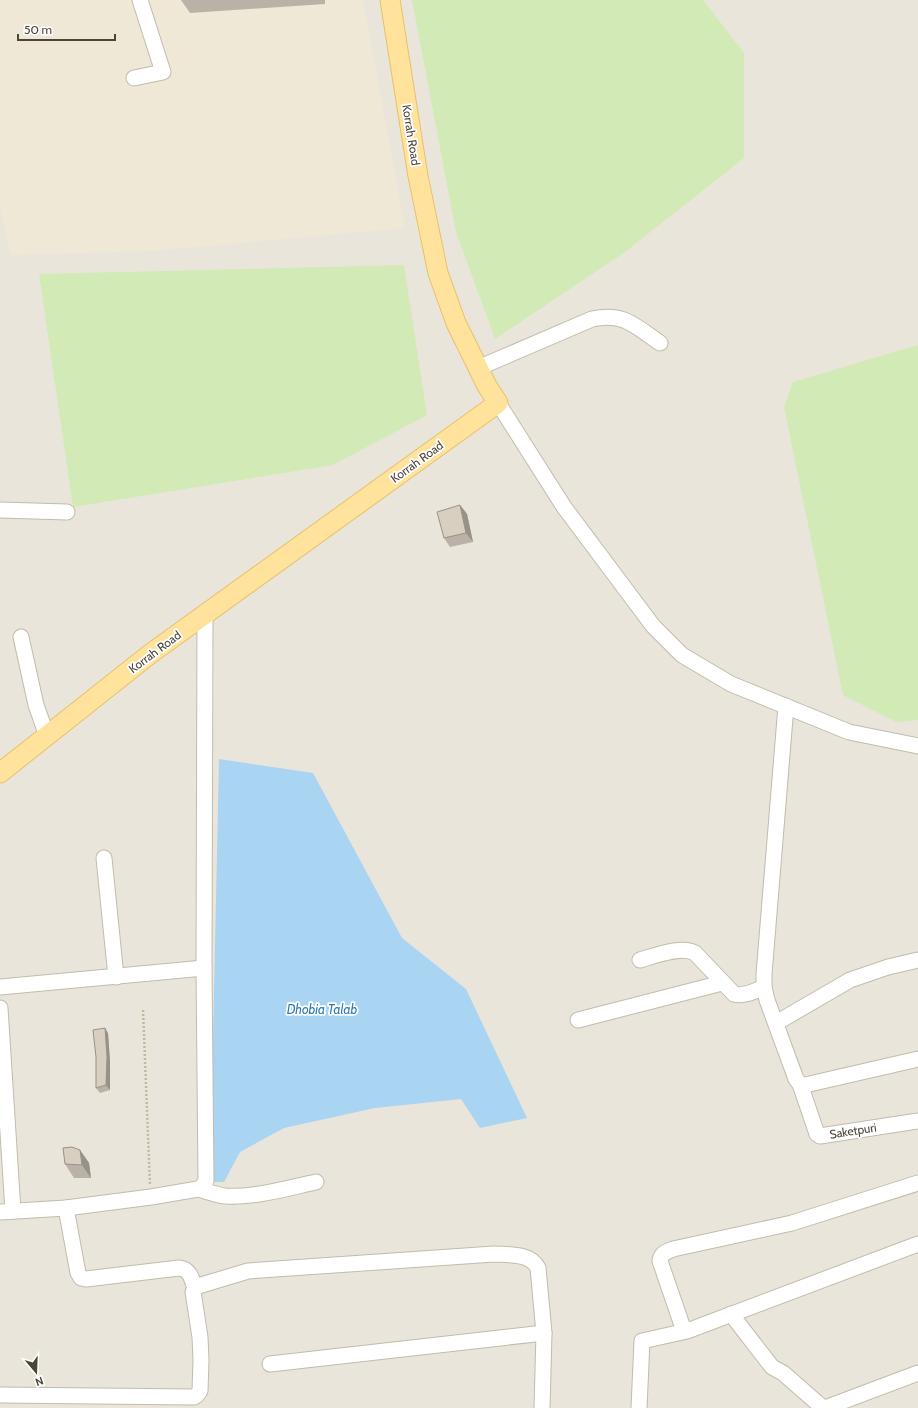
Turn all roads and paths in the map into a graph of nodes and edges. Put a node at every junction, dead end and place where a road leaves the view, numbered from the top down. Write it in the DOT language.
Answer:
graph roads {
  1 [pos="140,0"];
  2 [pos="390,0"];
  3 [pos="134,78"];
  4 [pos="660,343"];
  5 [pos="478,368"];
  6 [pos="498,403"];
  7 [pos="0,510"];
  8 [pos="67,512"];
  9 [pos="204,615"];
  10 [pos="21,637"];
  11 [pos="786,706"];
  12 [pos="48,736"];
  13 [pos="918,746"];
  14 [pos="0,774"];
  15 [pos="104,858"];
  16 [pos="640,960"];
  17 [pos="918,960"];
  18 [pos="204,968"];
  19 [pos="116,977"];
  20 [pos="722,983"];
  21 [pos="0,987"];
  22 [pos="764,987"];
  23 [pos="0,1008"];
  24 [pos="143,1010"];
  25 [pos="578,1020"];
  26 [pos="776,1023"];
  27 [pos="918,1059"];
  28 [pos="800,1084"];
  29 [pos="918,1121"];
  30 [pos="316,1182"];
  31 [pos="918,1183"];
  32 [pos="198,1189"];
  33 [pos="151,1197"];
  34 [pos="66,1208"];
  35 [pos="7,1212"];
  36 [pos="918,1244"];
  37 [pos="195,1288"];
  38 [pos="731,1314"];
  39 [pos="684,1331"];
  40 [pos="544,1333"];
  41 [pos="270,1364"];
  42 [pos="918,1373"];
  43 [pos="0,1396"];
  44 [pos="542,1408"];
  45 [pos="639,1408"];
  46 [pos="824,1408"];
  1 -- 3 [label="street"];
  2 -- 5 [label="main road, Korrah Road"];
  4 -- 5 [label="street"];
  5 -- 6 [label="main road, Korrah Road"];
  6 -- 9 [label="main road, Korrah Road"];
  6 -- 11 [label="street"];
  7 -- 8 [label="street"];
  9 -- 12 [label="main road, Korrah Road"];
  9 -- 18 [label="street"];
  10 -- 12 [label="street"];
  11 -- 13 [label="street"];
  11 -- 22 [label="street"];
  12 -- 14 [label="main road, Korrah Road"];
  15 -- 19 [label="street"];
  16 -- 20 [label="street"];
  17 -- 26 [label="street"];
  18 -- 19 [label="street"];
  18 -- 32 [label="street"];
  19 -- 21 [label="street"];
  20 -- 22 [label="street"];
  20 -- 25 [label="street"];
  22 -- 26 [label="street"];
  23 -- 35 [label="street"];
  24 -- 33 [label="path"];
  26 -- 28 [label="street"];
  27 -- 28 [label="street"];
  28 -- 29 [label="street, Saketpuri"];
  30 -- 32 [label="street"];
  31 -- 39 [label="street"];
  32 -- 33 [label="street"];
  33 -- 34 [label="street"];
  34 -- 35 [label="street"];
  34 -- 37 [label="street"];
  36 -- 38 [label="street"];
  37 -- 40 [label="street"];
  37 -- 43 [label="street"];
  38 -- 39 [label="street"];
  38 -- 46 [label="street"];
  39 -- 45 [label="street"];
  40 -- 41 [label="street"];
  40 -- 44 [label="street"];
  42 -- 46 [label="street"];
}
